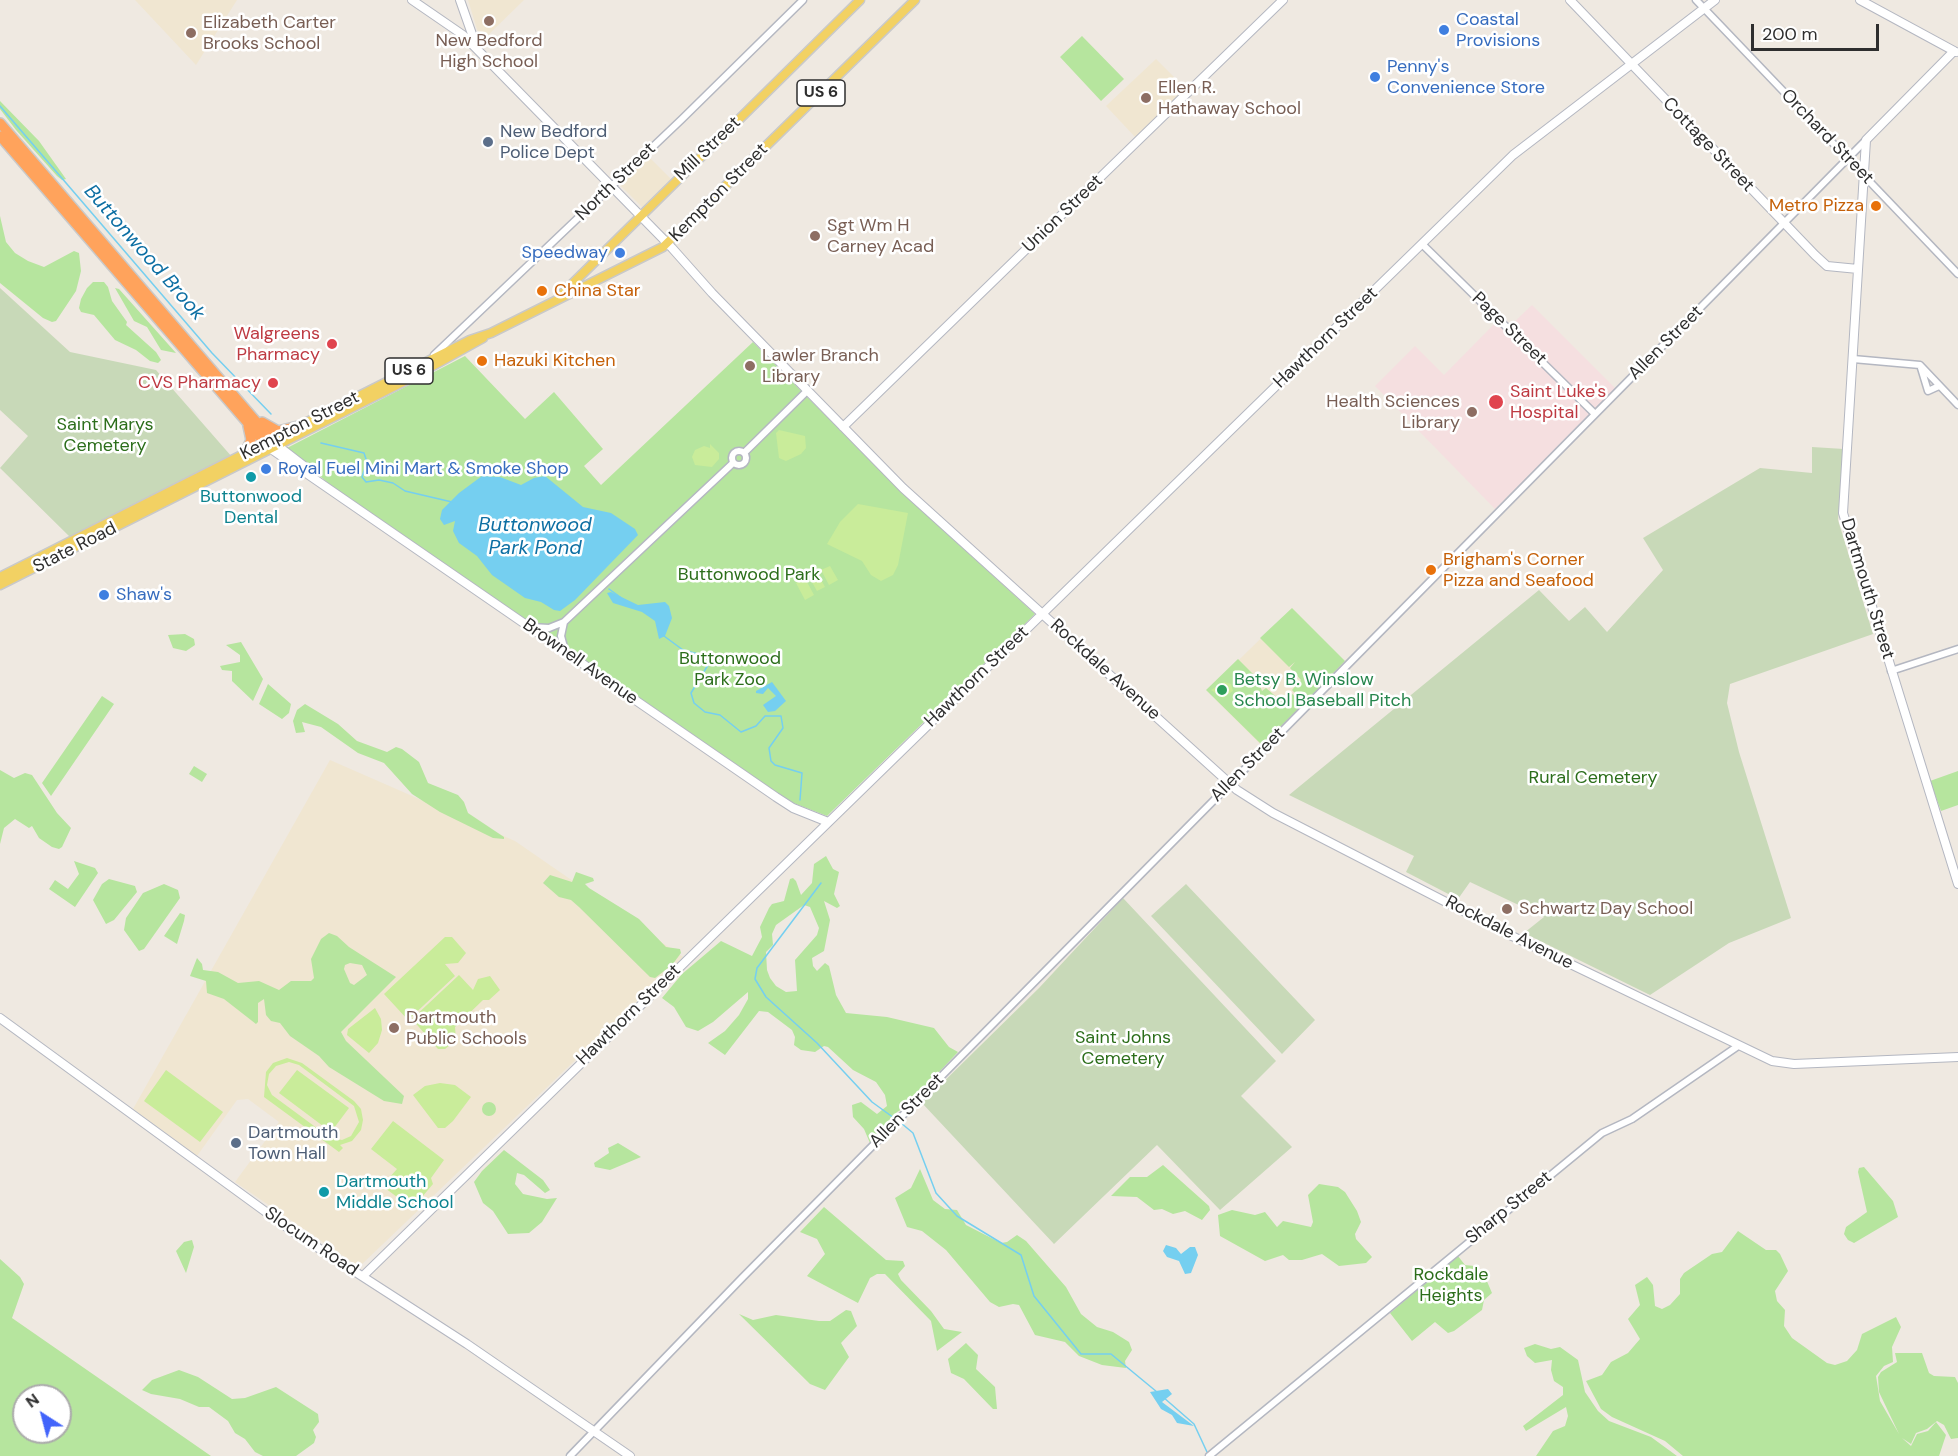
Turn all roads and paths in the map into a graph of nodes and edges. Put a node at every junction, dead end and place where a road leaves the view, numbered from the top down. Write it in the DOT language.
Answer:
graph roads {
  1 [pos="412,0"];
  2 [pos="460,0"];
  3 [pos="803,0"];
  4 [pos="860,0"];
  5 [pos="915,0"];
  6 [pos="1282,0"];
  7 [pos="1570,0"];
  8 [pos="1696,0"];
  9 [pos="1715,0"];
  10 [pos="1860,0"];
  11 [pos="1704,9"];
  12 [pos="463,10"];
  13 [pos="452,26"];
  14 [pos="470,42"];
  15 [pos="1956,52"];
  16 [pos="1632,65"];
  17 [pos="0,123"];
  18 [pos="0,136"];
  19 [pos="1866,140"];
  20 [pos="1849,158"];
  21 [pos="1864,174"];
  22 [pos="611,187"];
  23 [pos="640,216"];
  24 [pos="1784,224"];
  25 [pos="668,243"];
  26 [pos="1422,244"];
  27 [pos="1858,269"];
  28 [pos="1958,274"];
  29 [pos="557,300"];
  30 [pos="448,355"];
  31 [pos="1853,358"];
  32 [pos="428,361"];
  33 [pos="1920,364"];
  34 [pos="1939,386"];
  35 [pos="227,387"];
  36 [pos="807,391"];
  37 [pos="1958,405"];
  38 [pos="1595,414"];
  39 [pos="302,425"];
  40 [pos="248,426"];
  41 [pos="843,427"];
  42 [pos="272,445"];
  43 [pos="245,453"];
  44 [pos="147,507"];
  45 [pos="0,577"];
  46 [pos="0,585"];
  47 [pos="1042,613"];
  48 [pos="564,622"];
  49 [pos="528,626"];
  50 [pos="1958,649"];
  51 [pos="565,652"];
  52 [pos="1891,671"];
  53 [pos="1229,784"];
  54 [pos="810,815"];
  55 [pos="828,822"];
  56 [pos="812,836"];
  57 [pos="1958,884"];
  58 [pos="0,1018"];
  59 [pos="1738,1046"];
  60 [pos="1958,1057"];
  61 [pos="363,1276"];
  62 [pos="592,1431"];
  63 [pos="570,1456"];
  64 [pos="630,1456"];
  65 [pos="1209,1456"];
  1 -- 13 [label="main road, Rockdale Avenue"];
  2 -- 12 [label="main road"];
  3 -- 22 [label="street, North Street"];
  4 -- 23 [label="main road, Mill Street / US 6"];
  5 -- 25 [label="main road, Kempton Street / US 6"];
  6 -- 41 [label="main road, Union Street"];
  7 -- 16 [label="main road, Cottage Street"];
  8 -- 11 [label="street, Orchard Street"];
  9 -- 11 [label="main road, Hawthorn Street"];
  10 -- 15 [label="main road"];
  11 -- 16 [label="main road, Hawthorn Street"];
  11 -- 20 [label="street, Orchard Street"];
  12 -- 13 [label="main road"];
  12 -- 14 [label="main road"];
  13 -- 14 [label="main road, Rockdale Avenue"];
  14 -- 22 [label="main road, Rockdale Avenue"];
  15 -- 19 [label="main road, Allen Street"];
  16 -- 24 [label="main road, Cottage Street"];
  16 -- 26 [label="main road, Hawthorn Street"];
  17 -- 35 [label="highway"];
  18 -- 40 [label="highway"];
  19 -- 20 [label="street, Allen Street"];
  19 -- 21 [label="main road, Dartmouth Street"];
  20 -- 21 [label="street, Orchard Street"];
  20 -- 24 [label="street, Allen Street"];
  21 -- 27 [label="main road, Dartmouth Street"];
  21 -- 28 [label="street, Orchard Street"];
  22 -- 23 [label="main road, Rockdale Avenue"];
  22 -- 32 [label="street, North Street"];
  23 -- 25 [label="main road, Rockdale Avenue"];
  23 -- 29 [label="main road, Mill Street / US 6"];
  24 -- 27 [label="main road, Cottage Street"];
  24 -- 38 [label="street, Allen Street"];
  25 -- 29 [label="main road, Kempton Street / US 6"];
  25 -- 36 [label="main road, Rockdale Avenue"];
  26 -- 38 [label="street, Page Street"];
  26 -- 47 [label="main road, Hawthorn Street"];
  27 -- 31 [label="main road, Dartmouth Street"];
  29 -- 30 [label="main road, Kempton Street / US 6"];
  30 -- 32 [label="main road, Kempton Street / US 6"];
  30 -- 42 [label="main road, Kempton Street / US 6"];
  31 -- 33 [label="street"];
  31 -- 52 [label="main road, Dartmouth Street"];
  32 -- 39 [label="main road, Kempton Street / US 6"];
  33 -- 34 [label="street"];
  33 -- 34 [label="street"];
  34 -- 37 [label="street"];
  35 -- 39 [label="highway"];
  35 -- 42 [label="highway"];
  36 -- 41 [label="main road, Rockdale Avenue"];
  36 -- 48 [label="street"];
  38 -- 53 [label="street, Allen Street"];
  39 -- 42 [label="main road, Kempton Street / US 6"];
  40 -- 42 [label="highway"];
  40 -- 43 [label="highway"];
  41 -- 47 [label="main road, Rockdale Avenue"];
  42 -- 43 [label="main road, Kempton Street / US 6"];
  42 -- 44 [label="main road, Kempton Street / US 6"];
  42 -- 49 [label="main road, Brownell Avenue"];
  43 -- 44 [label="main road, Kempton Street / US 6"];
  44 -- 45 [label="main road, State Road / US 6"];
  44 -- 46 [label="main road, State Road / US 6"];
  47 -- 53 [label="main road, Rockdale Avenue"];
  47 -- 55 [label="main road, Hawthorn Street"];
  48 -- 49 [label="street"];
  48 -- 51 [label="street"];
  49 -- 51 [label="main road, Brownell Avenue"];
  50 -- 52 [label="street"];
  51 -- 54 [label="main road, Brownell Avenue"];
  52 -- 57 [label="main road, Dartmouth Street"];
  53 -- 59 [label="main road, Rockdale Avenue"];
  53 -- 62 [label="street, Allen Street"];
  54 -- 55 [label="main road, Brownell Avenue"];
  54 -- 56 [label="main road"];
  55 -- 56 [label="main road, Hawthorn Street"];
  56 -- 61 [label="main road, Hawthorn Street"];
  58 -- 61 [label="main road, Slocum Road"];
  59 -- 60 [label="main road, Rockdale Avenue"];
  59 -- 65 [label="street, Sharp Street"];
  61 -- 62 [label="main road, Slocum Road"];
  62 -- 63 [label="street, Allen Street"];
  62 -- 64 [label="main road, Slocum Road"];
}
